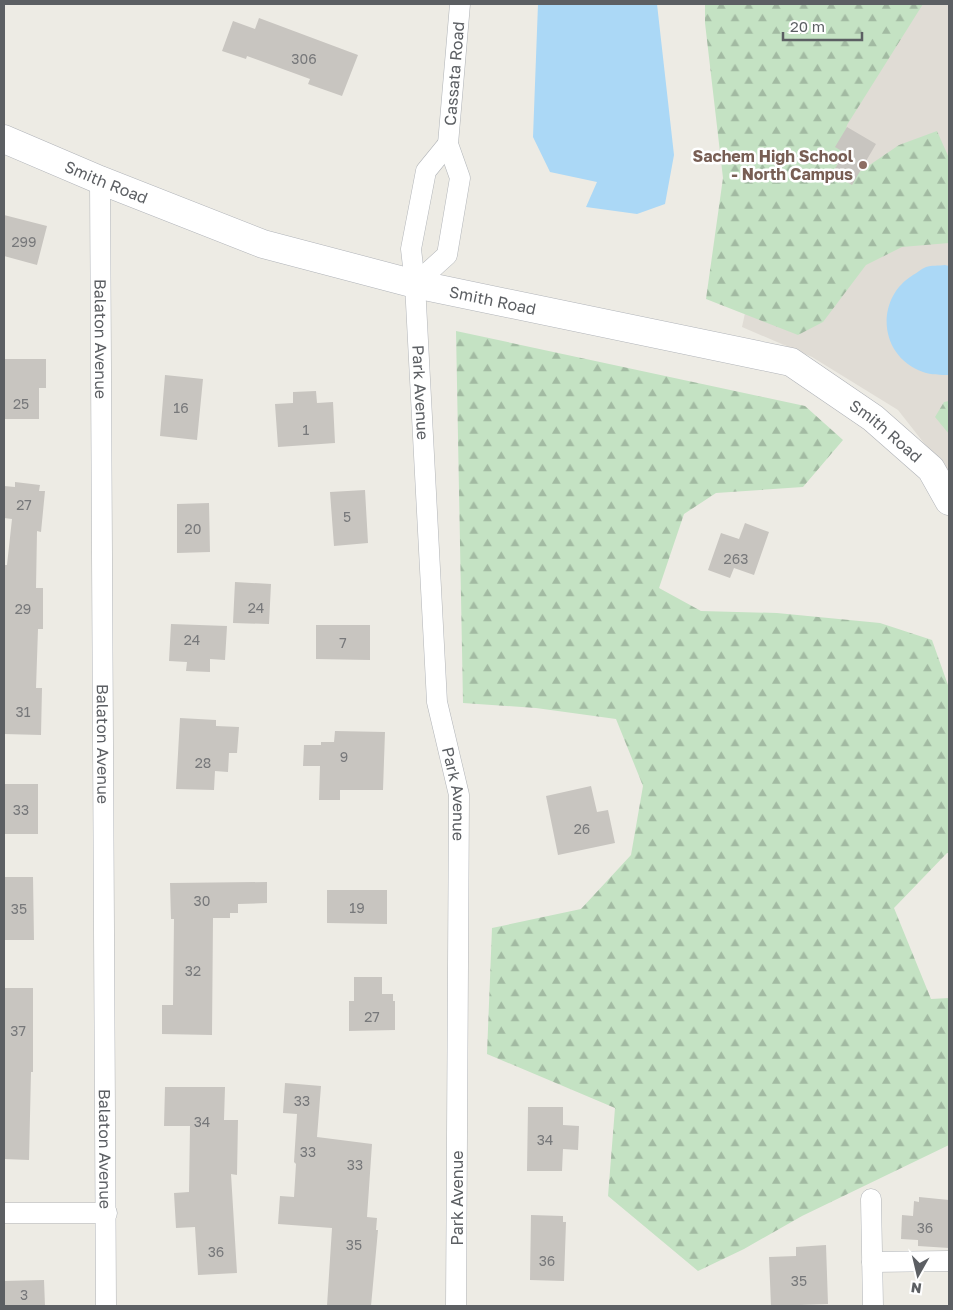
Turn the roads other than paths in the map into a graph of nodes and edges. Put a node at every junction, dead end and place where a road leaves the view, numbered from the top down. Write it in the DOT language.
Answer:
graph roads {
  1 [pos="460,4"];
  2 [pos="4,139"];
  3 [pos="448,144"];
  4 [pos="100,180"];
  5 [pos="416,284"];
  6 [pos="949,501"];
  7 [pos="871,1200"];
  8 [pos="107,1212"];
  9 [pos="4,1213"];
  10 [pos="949,1261"];
  11 [pos="872,1262"];
  12 [pos="106,1306"];
  13 [pos="456,1306"];
  14 [pos="873,1306"];
  1 -- 3 [label="street, Cassata Road"];
  2 -- 4 [label="street, Smith Road"];
  3 -- 5 [label="street, Cassata Road"];
  3 -- 5 [label="street, Cassata Road"];
  4 -- 5 [label="street, Smith Road"];
  4 -- 8 [label="street, Balaton Avenue"];
  5 -- 6 [label="street, Smith Road"];
  5 -- 13 [label="street, Park Avenue"];
  7 -- 11 [label="street"];
  8 -- 9 [label="street"];
  8 -- 12 [label="street, Balaton Avenue"];
  10 -- 11 [label="street"];
  11 -- 14 [label="street"];
}
